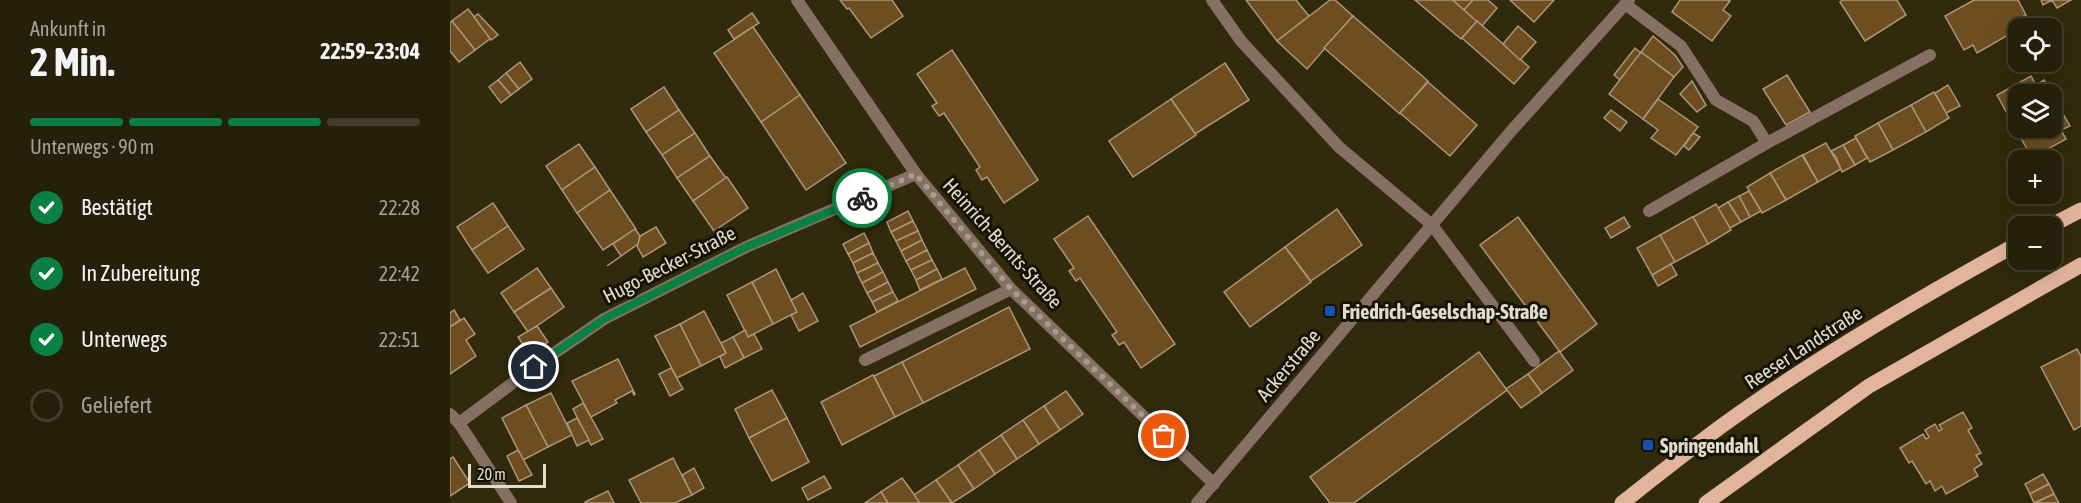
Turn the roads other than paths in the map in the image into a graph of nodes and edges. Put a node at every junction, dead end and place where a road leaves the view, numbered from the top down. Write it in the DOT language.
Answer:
graph roads {
  1 [pos="797,0"];
  2 [pos="1212,0"];
  3 [pos="1627,2"];
  4 [pos="1930,56"];
  5 [pos="1767,143"];
  6 [pos="916,174"];
  7 [pos="2081,210"];
  8 [pos="1649,211"];
  9 [pos="2062,220"];
  10 [pos="1432,225"];
  11 [pos="2008,249"];
  12 [pos="2081,265"];
  13 [pos="1011,289"];
  14 [pos="865,360"];
  15 [pos="1534,361"];
  16 [pos="454,418"];
  17 [pos="1214,484"];
  18 [pos="511,503"];
  19 [pos="1197,503"];
  20 [pos="1622,503"];
  21 [pos="1707,503"];
  1 -- 6 [label="street, Heinrich-Bernts-Straße"];
  2 -- 10 [label="street"];
  3 -- 5 [label="street"];
  3 -- 10 [label="street, Ackerstraße"];
  4 -- 5 [label="street"];
  5 -- 8 [label="street"];
  6 -- 13 [label="street, Heinrich-Bernts-Straße"];
  6 -- 16 [label="street, Hugo-Becker-Straße"];
  7 -- 9 [label="main road"];
  10 -- 15 [label="street"];
  10 -- 17 [label="street, Ackerstraße"];
  11 -- 20 [label="main road, Reeser Landstraße"];
  12 -- 21 [label="main road"];
  13 -- 14 [label="street"];
  13 -- 17 [label="street, Heinrich-Bernts-Straße"];
  16 -- 18 [label="street, Hugo-Becker-Straße"];
  17 -- 19 [label="street, Ackerstraße"];
}
